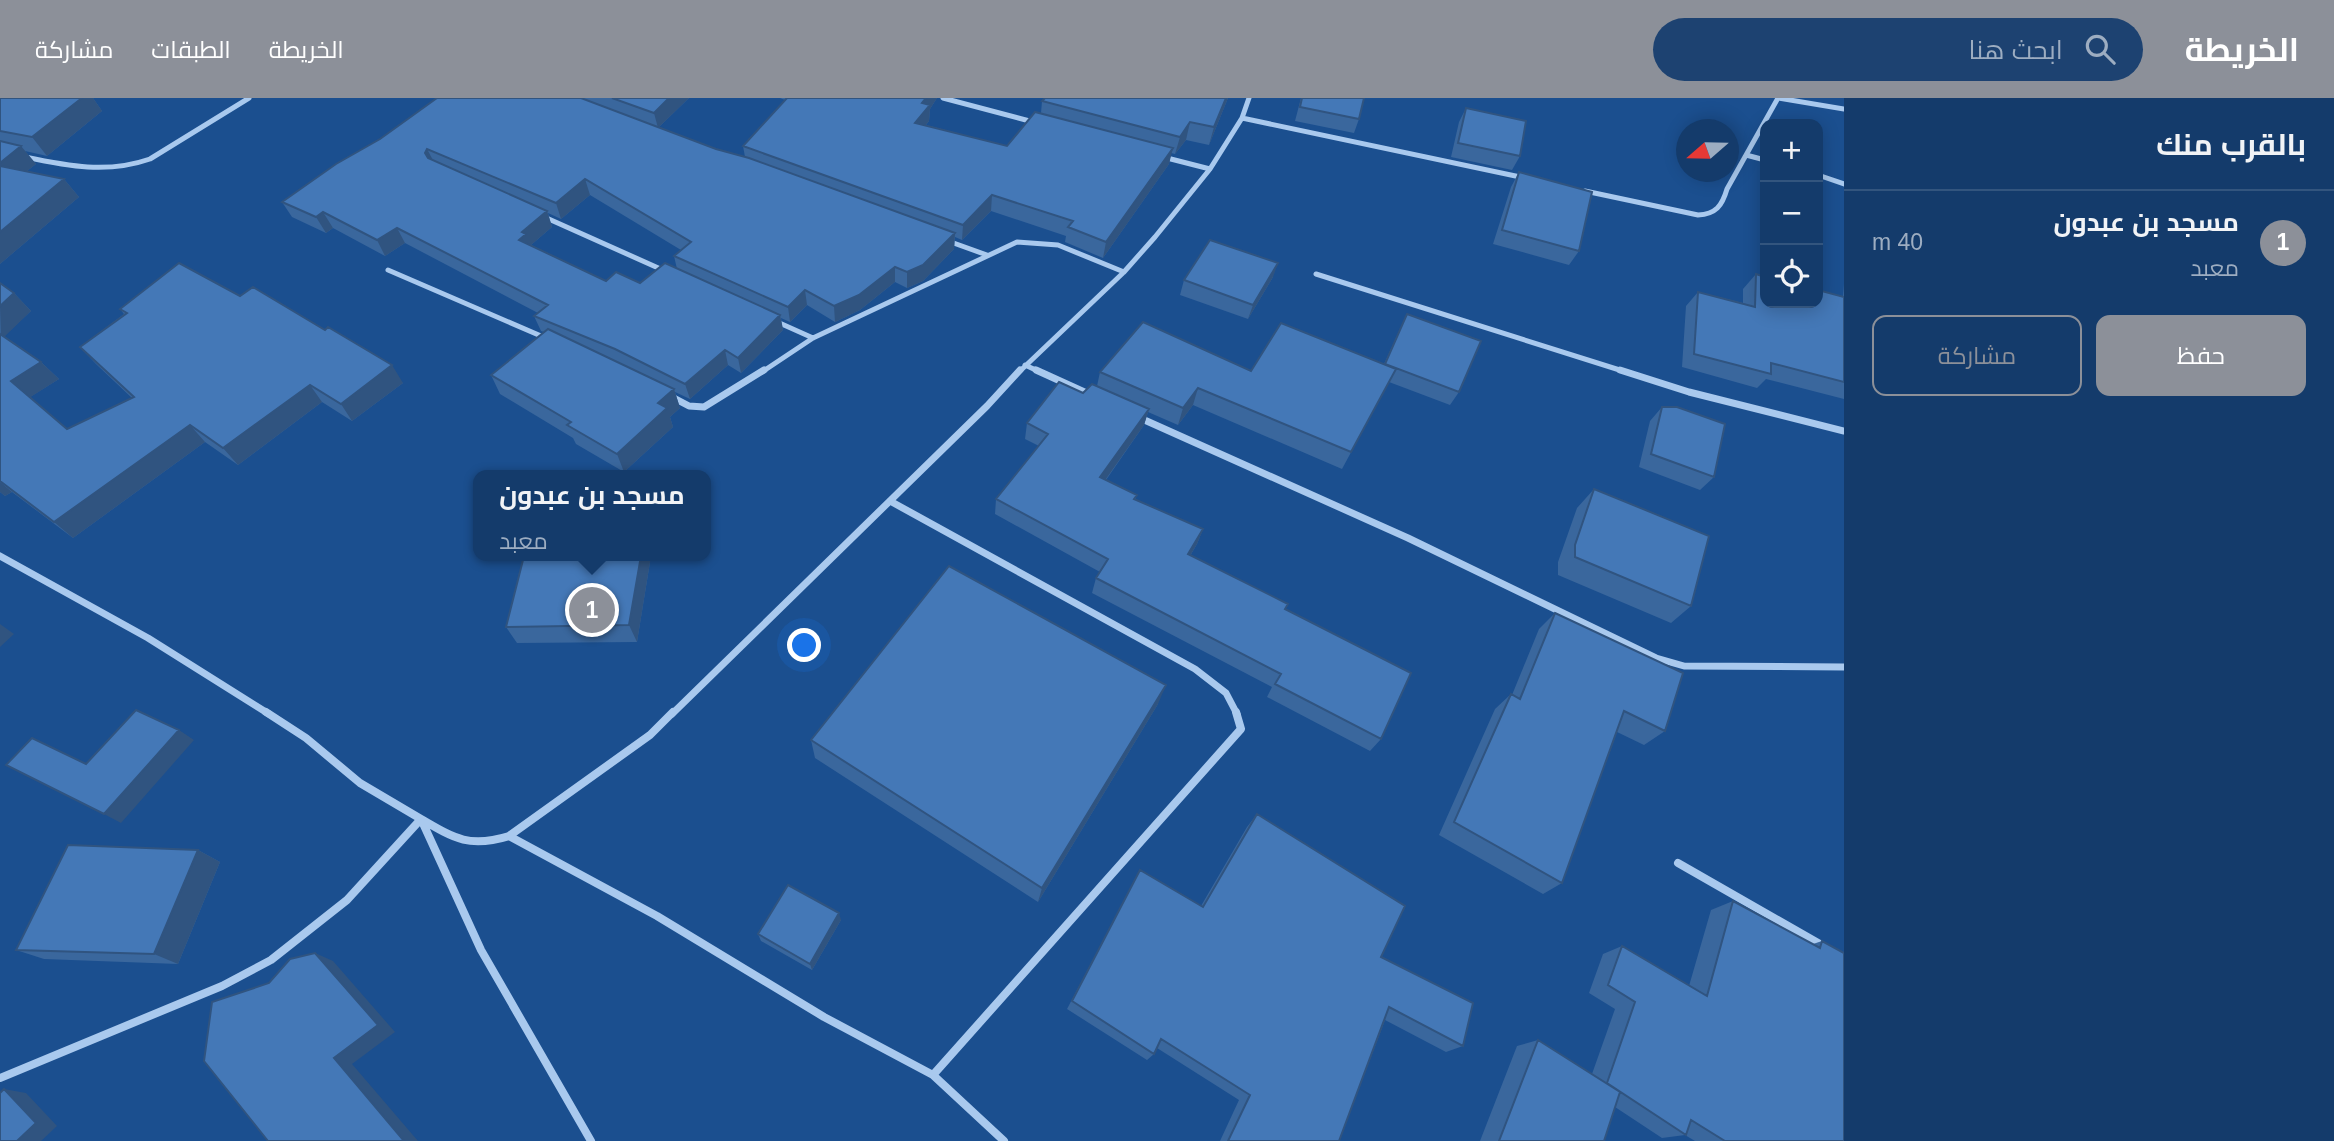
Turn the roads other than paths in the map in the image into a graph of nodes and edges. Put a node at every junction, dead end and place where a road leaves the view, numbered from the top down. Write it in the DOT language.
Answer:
graph roads {
  1 [pos="249,98"];
  2 [pos="943,98"];
  3 [pos="1249,98"];
  4 [pos="1844,109"];
  5 [pos="1242,118"];
  6 [pos="1040,124"];
  7 [pos="12,154"];
  8 [pos="1746,155"];
  9 [pos="1158,156"];
  10 [pos="1760,159"];
  11 [pos="1210,170"];
  12 [pos="1823,177"];
  13 [pos="1537,181"];
  14 [pos="1844,184"];
  15 [pos="1577,189"];
  16 [pos="534,212"];
  17 [pos="939,238"];
  18 [pos="987,255"];
  19 [pos="388,270"];
  20 [pos="1124,272"];
  21 [pos="1316,274"];
  22 [pos="677,276"];
  23 [pos="768,318"];
  24 [pos="813,338"];
  25 [pos="550,340"];
  26 [pos="1025,365"];
  27 [pos="666,394"];
  28 [pos="1100,400"];
  29 [pos="1125,411"];
  30 [pos="1844,431"];
  31 [pos="890,501"];
  32 [pos="0,556"];
  33 [pos="1844,667"];
  34 [pos="421,820"];
  35 [pos="509,836"];
  36 [pos="1678,863"];
  37 [pos="1832,951"];
  38 [pos="933,1075"];
  39 [pos="0,1078"];
  40 [pos="591,1141"];
  41 [pos="1004,1141"];
  1 -- 7 [label="street"];
  2 -- 6 [label="street"];
  3 -- 5 [label="street"];
  4 -- 8 [label="street"];
  5 -- 11 [label="street"];
  5 -- 13 [label="street"];
  8 -- 10 [label="street"];
  8 -- 15 [label="street"];
  9 -- 11 [label="street"];
  11 -- 20 [label="street"];
  12 -- 14 [label="street"];
  16 -- 22 [label="street"];
  17 -- 18 [label="street"];
  18 -- 20 [label="street"];
  18 -- 24 [label="street"];
  19 -- 25 [label="street"];
  20 -- 26 [label="street"];
  21 -- 30 [label="street"];
  23 -- 24 [label="street"];
  24 -- 27 [label="street"];
  26 -- 28 [label="street"];
  26 -- 31 [label="street"];
  29 -- 33 [label="street"];
  31 -- 35 [label="street"];
  31 -- 38 [label="street"];
  32 -- 34 [label="street"];
  34 -- 35 [label="street"];
  34 -- 39 [label="street"];
  34 -- 40 [label="street"];
  35 -- 38 [label="street"];
  36 -- 37 [label="street"];
  38 -- 41 [label="street"];
}
